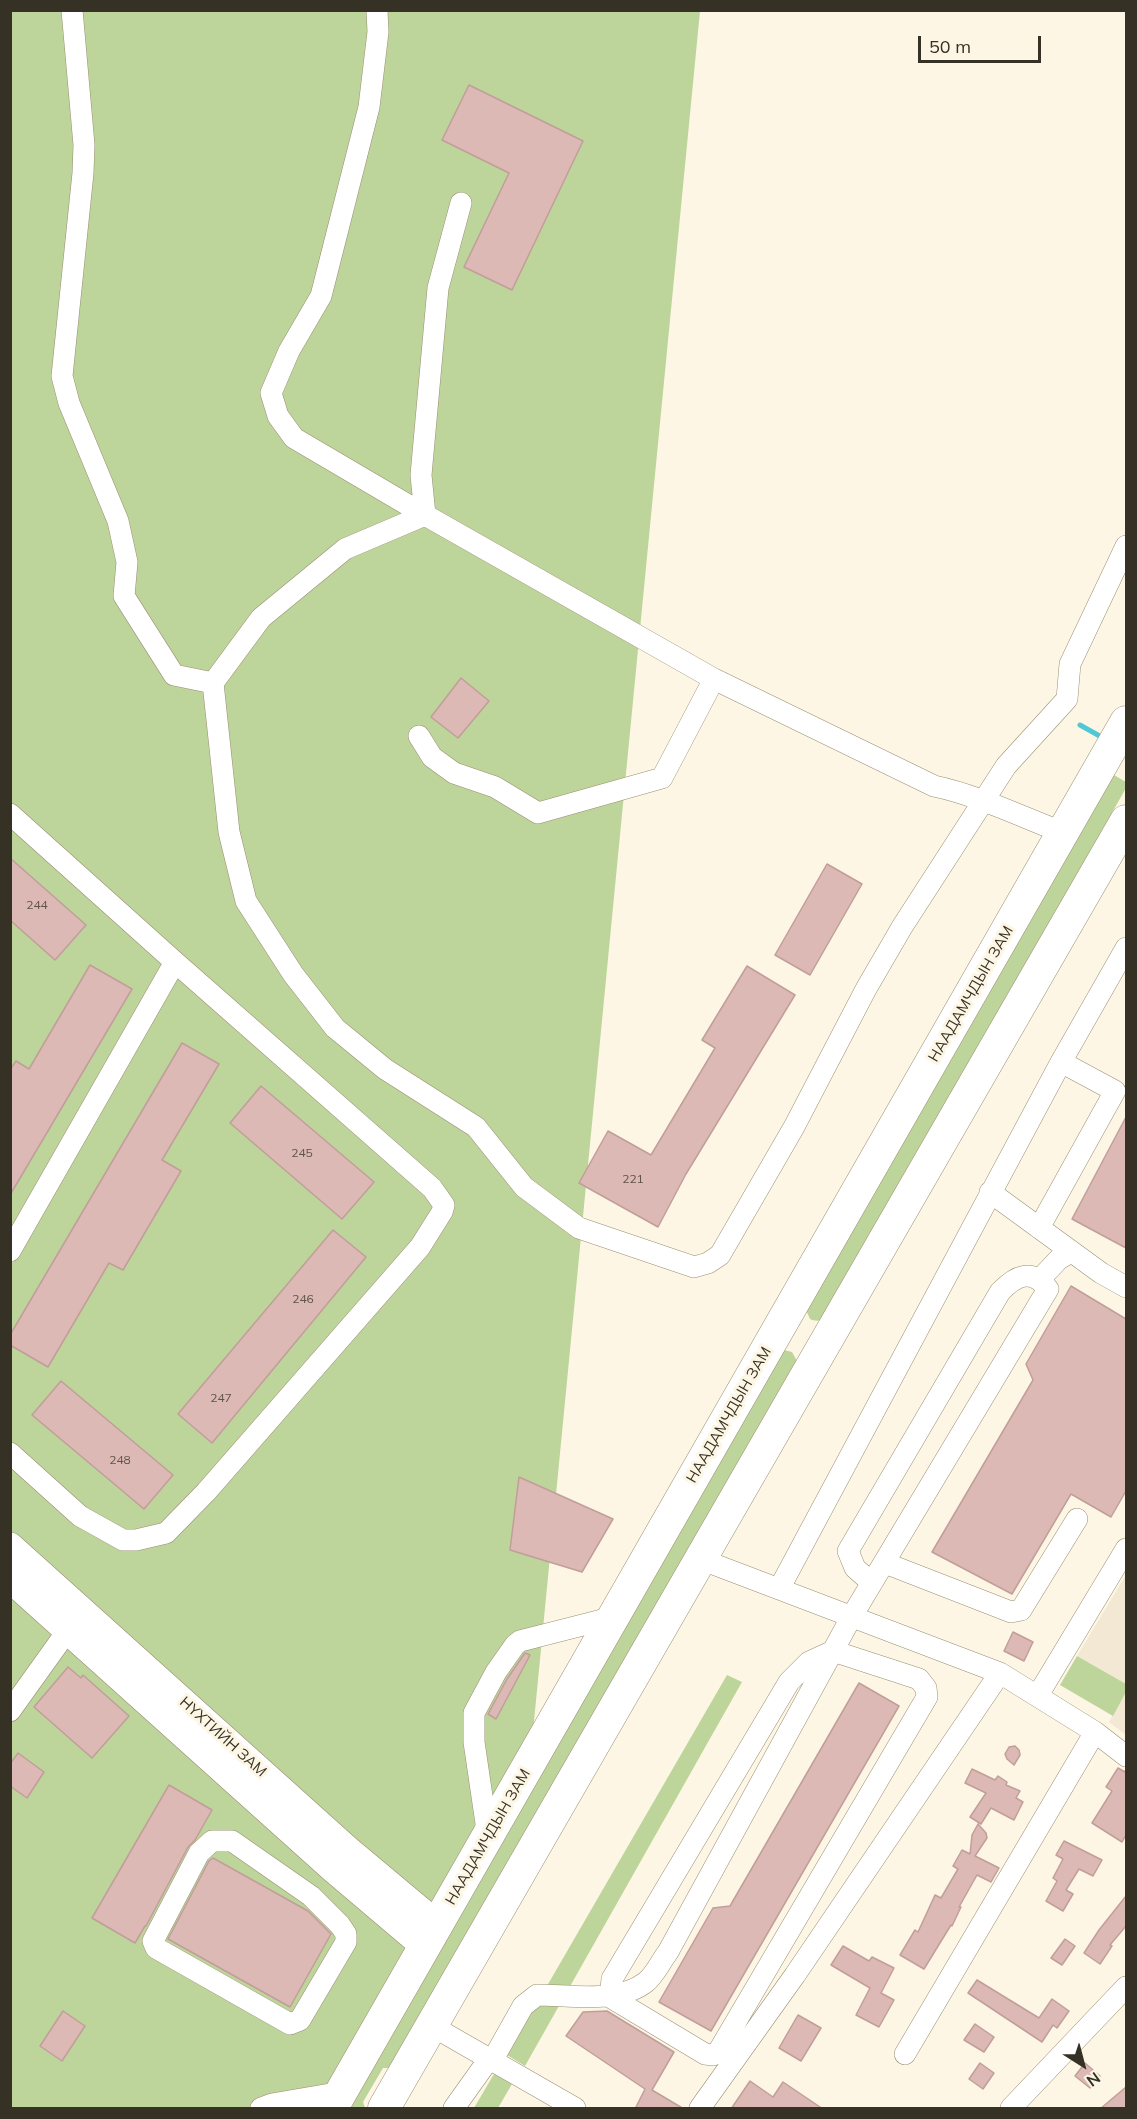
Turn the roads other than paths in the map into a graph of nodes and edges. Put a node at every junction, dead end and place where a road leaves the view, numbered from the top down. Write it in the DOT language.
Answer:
graph roads {
  1 [pos="72,10"];
  2 [pos="377,10"];
  3 [pos="461,203"];
  4 [pos="425,515"];
  5 [pos="1126,546"];
  6 [pos="714,679"];
  7 [pos="213,683"];
  8 [pos="1126,724"];
  9 [pos="419,736"];
  10 [pos="984,802"];
  11 [pos="10,814"];
  12 [pos="1064,833"];
  13 [pos="1122,837"];
  14 [pos="1126,948"];
  15 [pos="175,962"];
  16 [pos="1061,1062"];
  17 [pos="990,1192"];
  18 [pos="1039,1228"];
  19 [pos="10,1251"];
  20 [pos="1071,1252"];
  21 [pos="1040,1279"];
  22 [pos="1126,1287"];
  23 [pos="781,1325"];
  24 [pos="823,1347"];
  25 [pos="10,1453"];
  26 [pos="1077,1519"];
  27 [pos="10,1546"];
  28 [pos="1126,1549"];
  29 [pos="700,1559"];
  30 [pos="885,1563"];
  31 [pos="10,1579"];
  32 [pos="872,1583"];
  33 [pos="779,1589"];
  34 [pos="852,1616"];
  35 [pos="614,1617"];
  36 [pos="68,1630"];
  37 [pos="833,1651"];
  38 [pos="1000,1673"];
  39 [pos="1038,1695"];
  40 [pos="10,1711"];
  41 [pos="1095,1732"];
  42 [pos="1126,1756"];
  43 [pos="488,1837"];
  44 [pos="333,1869"];
  45 [pos="311,1896"];
  46 [pos="432,1936"];
  47 [pos="1126,1987"];
  48 [pos="610,1996"];
  49 [pos="432,2026"];
  50 [pos="905,2054"];
  51 [pos="491,2060"];
  52 [pos="342,2092"];
  53 [pos="388,2102"];
  54 [pos="261,2109"];
  55 [pos="454,2109"];
  56 [pos="575,2109"];
  57 [pos="700,2109"];
  58 [pos="1011,2109"];
  1 -- 7 [label="street"];
  2 -- 4 [label="street"];
  3 -- 4 [label="street"];
  4 -- 6 [label="street"];
  4 -- 7 [label="street"];
  5 -- 10 [label="street"];
  6 -- 9 [label="street"];
  6 -- 10 [label="street"];
  7 -- 10 [label="street"];
  8 -- 12 [label="highway, НААДАМЧДЫН ЗАМ"];
  10 -- 12 [label="street"];
  11 -- 15 [label="street"];
  12 -- 23 [label="highway, НААДАМЧДЫН ЗАМ"];
  13 -- 24 [label="highway"];
  14 -- 16 [label="street"];
  15 -- 19 [label="street"];
  15 -- 25 [label="street"];
  16 -- 17 [label="street"];
  16 -- 18 [label="street"];
  17 -- 18 [label="street"];
  17 -- 33 [label="street"];
  18 -- 20 [label="street"];
  20 -- 21 [label="street"];
  20 -- 22 [label="street"];
  21 -- 30 [label="street"];
  21 -- 32 [label="street"];
  23 -- 24 [label="highway"];
  23 -- 35 [label="highway, НААДАМЧДЫН ЗАМ"];
  24 -- 29 [label="highway"];
  26 -- 30 [label="street"];
  27 -- 46 [label="main road, НҮХТИЙН ЗАМ"];
  28 -- 39 [label="street"];
  29 -- 33 [label="street"];
  29 -- 49 [label="highway"];
  30 -- 32 [label="street"];
  31 -- 36 [label="main road, НҮХТИЙН ЗАМ"];
  32 -- 34 [label="street"];
  33 -- 34 [label="street"];
  34 -- 37 [label="street"];
  34 -- 38 [label="street"];
  35 -- 43 [label="highway, НААДАМЧДЫН ЗАМ"];
  35 -- 43 [label="street"];
  36 -- 40 [label="street"];
  36 -- 44 [label="main road, НҮХТИЙН ЗАМ"];
  37 -- 48 [label="street"];
  37 -- 48 [label="street"];
  37 -- 48 [label="street"];
  38 -- 39 [label="street"];
  38 -- 57 [label="street"];
  39 -- 41 [label="street"];
  41 -- 42 [label="street"];
  41 -- 50 [label="street"];
  43 -- 46 [label="highway, НААДАМЧДЫН ЗАМ"];
  44 -- 45 [label="street"];
  44 -- 46 [label="main road, НҮХТИЙН ЗАМ"];
  45 -- 45 [label="street"];
  46 -- 52 [label="highway, НААДАМЧДЫН ЗАМ"];
  47 -- 58 [label="street"];
  48 -- 51 [label="street"];
  49 -- 51 [label="street"];
  49 -- 53 [label="highway"];
  51 -- 55 [label="street"];
  51 -- 56 [label="street"];
  52 -- 53 [label="highway"];
  52 -- 54 [label="street"];
}
